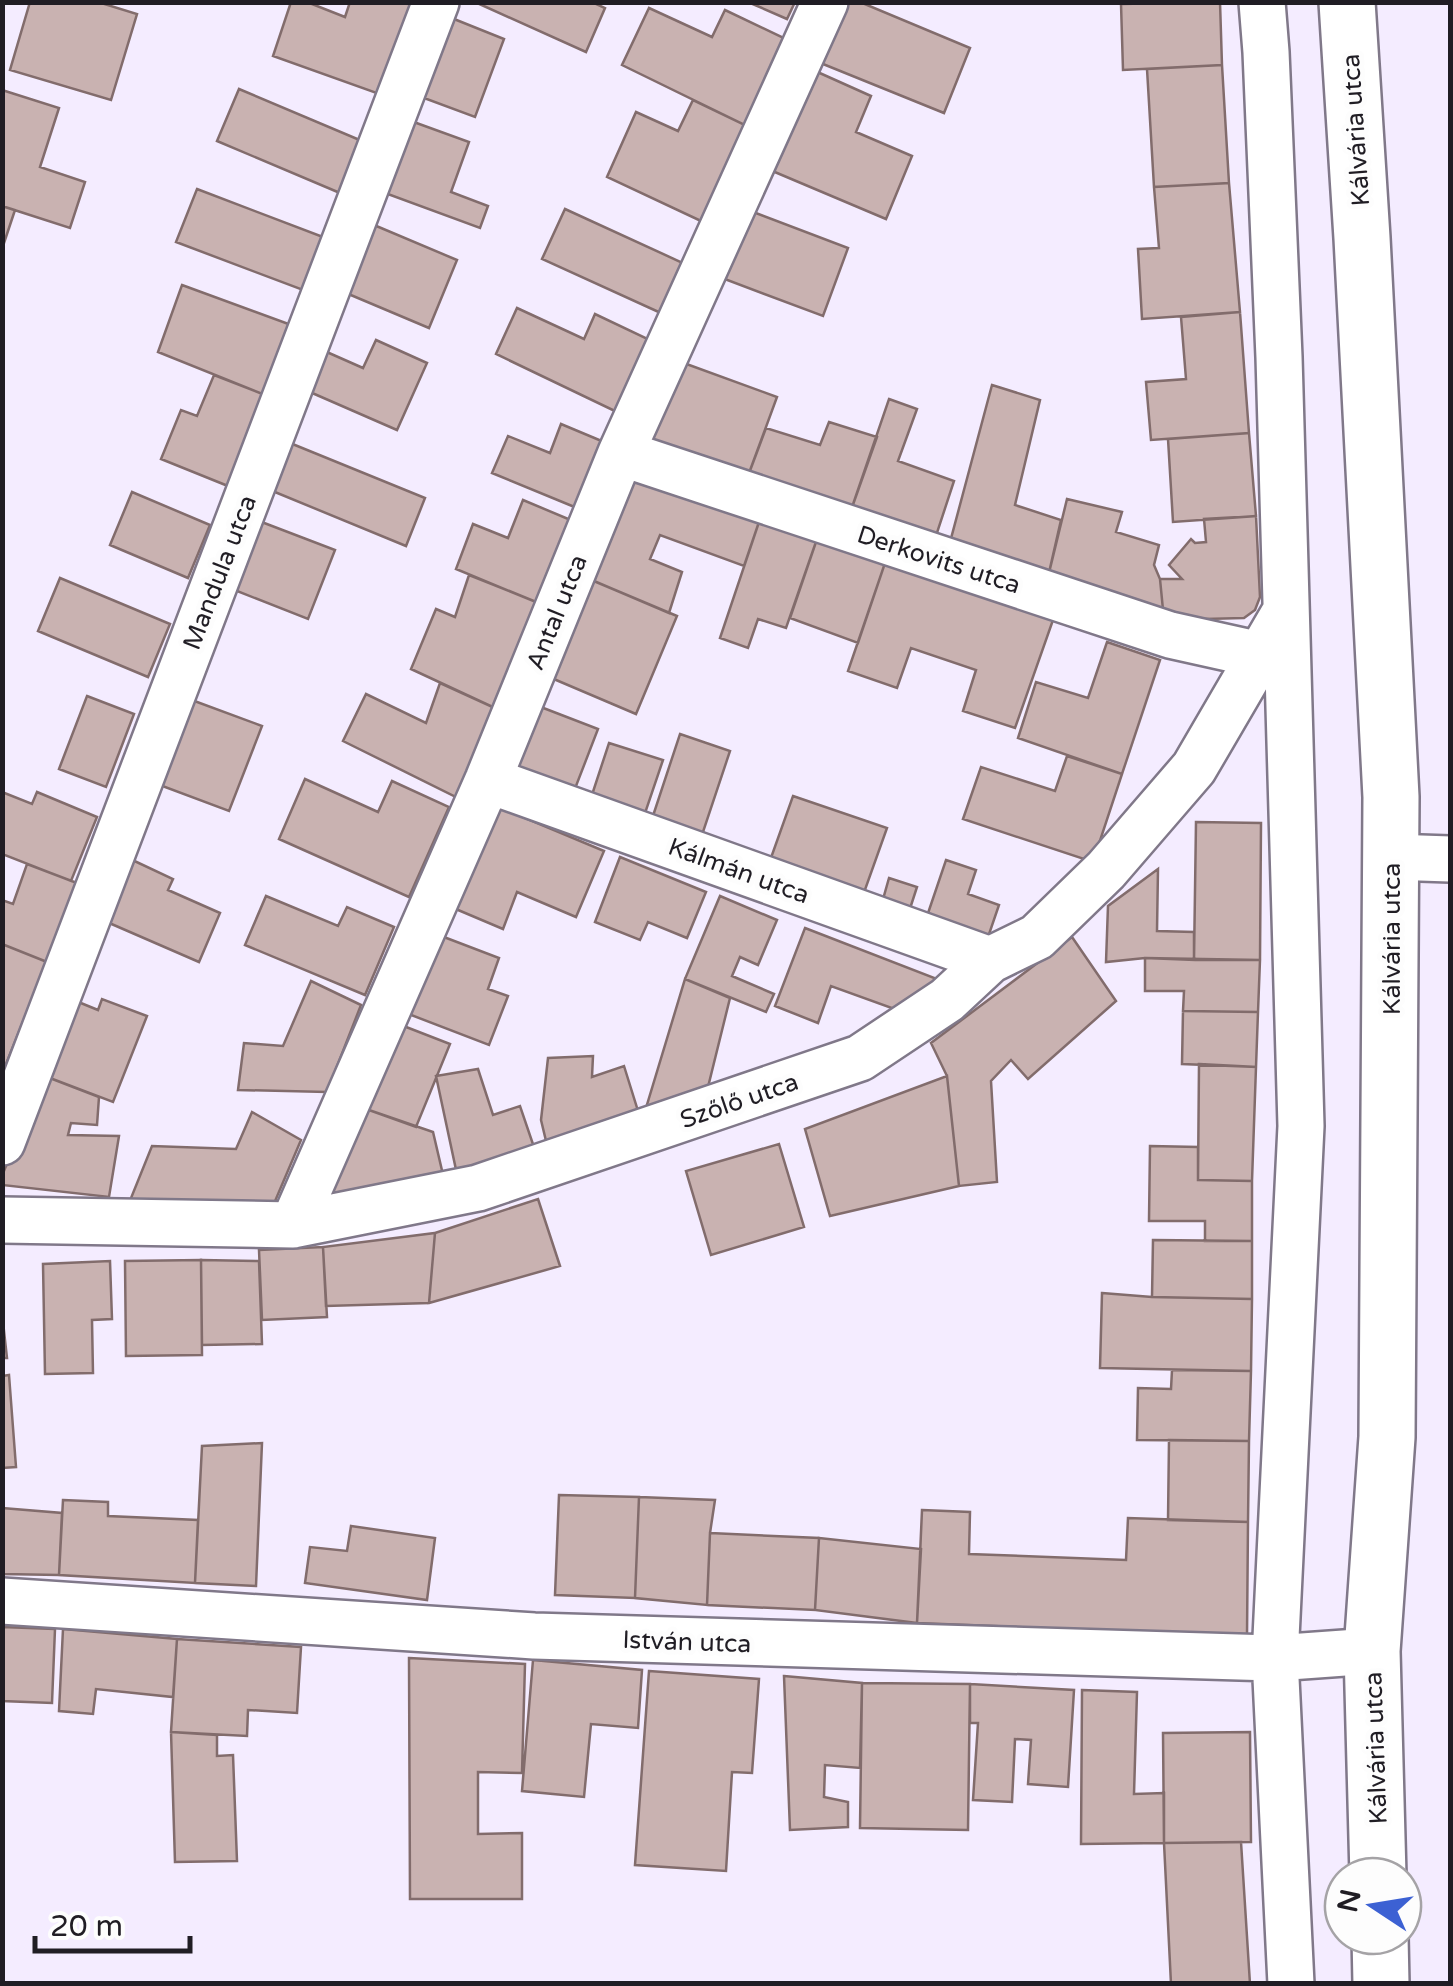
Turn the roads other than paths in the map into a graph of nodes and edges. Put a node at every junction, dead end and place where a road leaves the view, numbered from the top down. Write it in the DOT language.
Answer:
graph roads {
  1 [pos="436,2"];
  2 [pos="826,2"];
  3 [pos="1262,2"];
  4 [pos="1347,2"];
  5 [pos="621,453"];
  6 [pos="1285,612"];
  7 [pos="1260,655"];
  8 [pos="488,780"];
  9 [pos="1391,857"];
  10 [pos="1450,859"];
  11 [pos="990,960"];
  12 [pos="2,1142"];
  13 [pos="2,1220"];
  14 [pos="293,1225"];
  15 [pos="2,1601"];
  16 [pos="1372,1651"];
  17 [pos="1274,1658"];
  18 [pos="1377,1856"];
  19 [pos="1380,1956"];
  20 [pos="1291,1984"];
  21 [pos="1381,1984"];
  1 -- 12 [label="street, Mandula utca"];
  2 -- 5 [label="street, Antal utca"];
  3 -- 6 [label="street"];
  4 -- 9 [label="street, Kálvária utca"];
  5 -- 7 [label="street, Derkovits utca"];
  5 -- 8 [label="street, Antal utca"];
  6 -- 7 [label="street, Szőlő utca"];
  6 -- 17 [label="street"];
  7 -- 11 [label="street, Szőlő utca"];
  8 -- 11 [label="street, Kálmán utca"];
  8 -- 14 [label="street, Antal utca"];
  9 -- 10 [label="street"];
  9 -- 16 [label="street, Kálvária utca"];
  11 -- 14 [label="street, Szőlő utca"];
  13 -- 14 [label="street, Szőlő utca"];
  15 -- 17 [label="street, István utca"];
  16 -- 17 [label="street, István utca"];
  16 -- 18 [label="street, Kálvária utca"];
  17 -- 20 [label="street"];
  19 -- 21 [label="street"];
}
